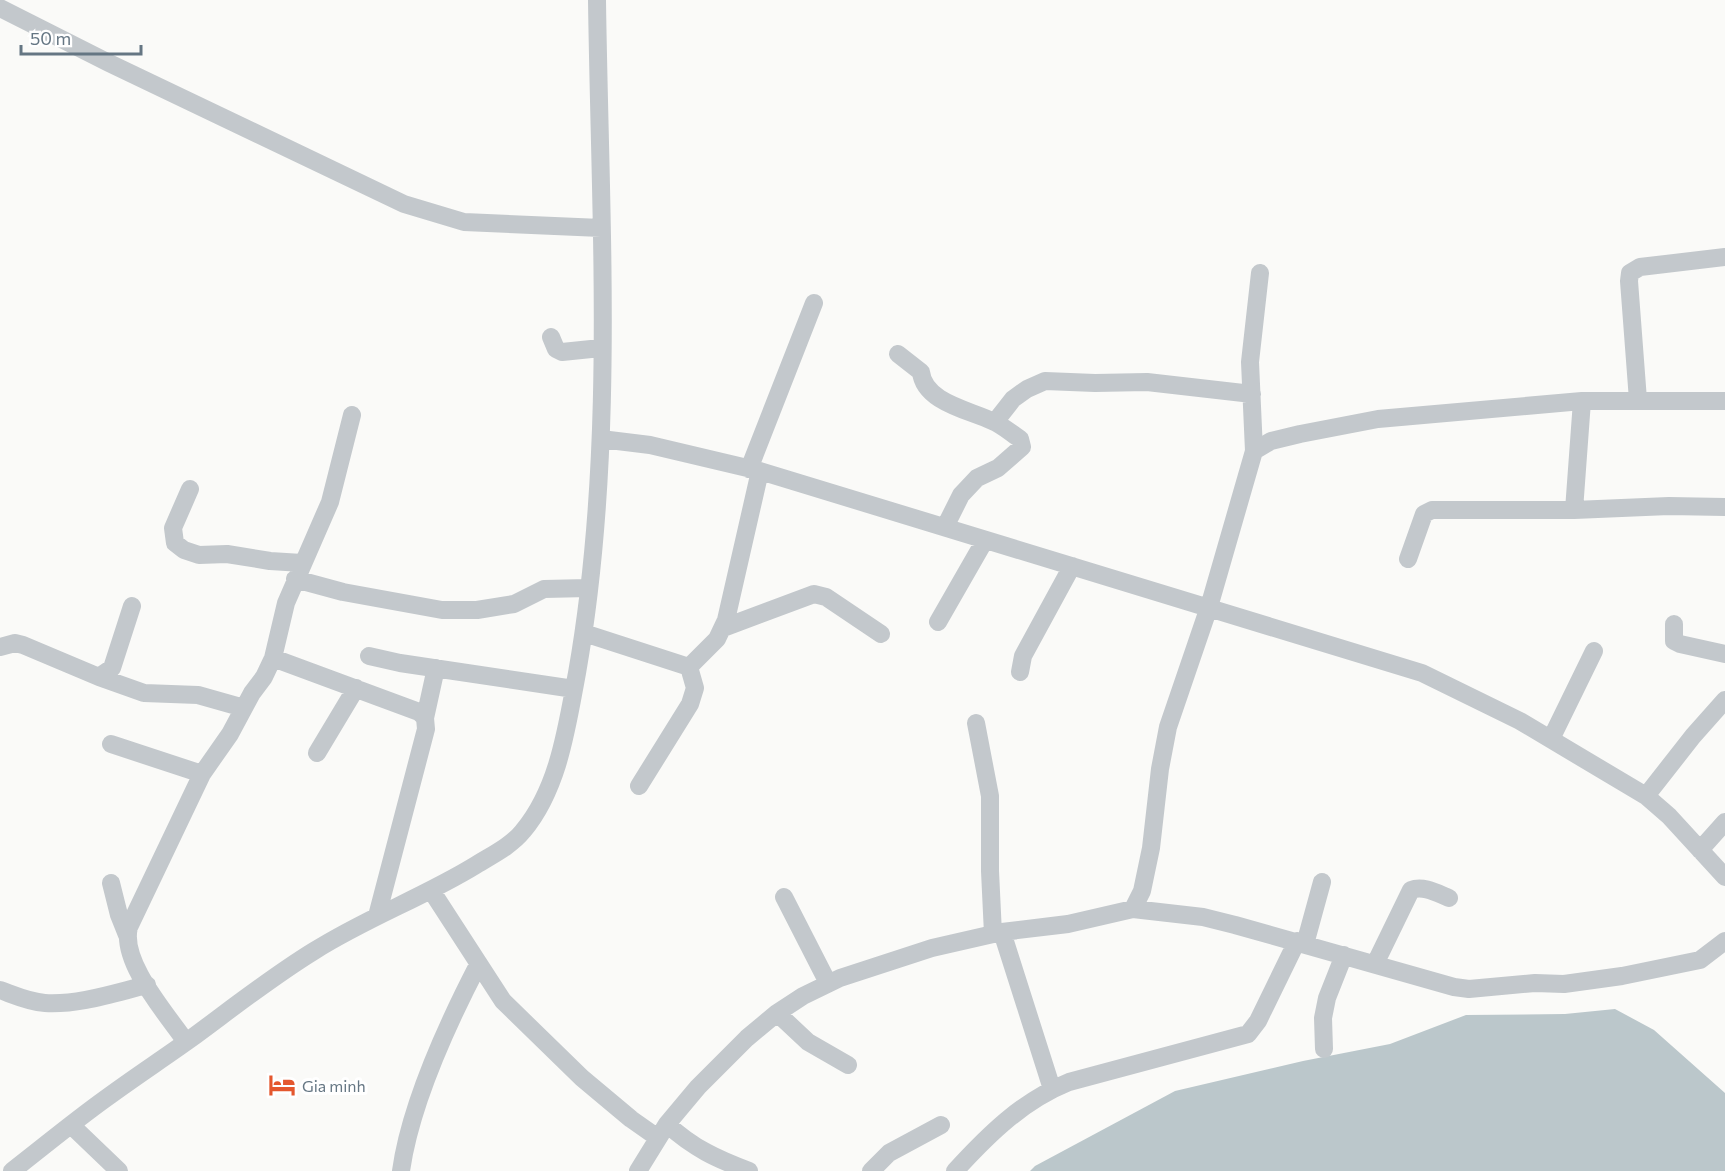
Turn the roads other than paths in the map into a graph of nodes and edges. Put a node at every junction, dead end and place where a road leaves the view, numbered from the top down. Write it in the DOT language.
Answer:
graph roads {
  1 [pos="597,0"];
  2 [pos="0,9"];
  3 [pos="601,228"];
  4 [pos="1725,256"];
  5 [pos="1260,273"];
  6 [pos="814,303"];
  7 [pos="551,337"];
  8 [pos="601,348"];
  9 [pos="898,354"];
  10 [pos="1252,394"];
  11 [pos="1638,400"];
  12 [pos="1582,401"];
  13 [pos="1725,401"];
  14 [pos="352,415"];
  15 [pos="995,422"];
  16 [pos="601,439"];
  17 [pos="1254,451"];
  18 [pos="755,470"];
  19 [pos="190,489"];
  20 [pos="1725,507"];
  21 [pos="1574,510"];
  22 [pos="945,527"];
  23 [pos="985,540"];
  24 [pos="1408,559"];
  25 [pos="1072,566"];
  26 [pos="298,571"];
  27 [pos="588,588"];
  28 [pos="132,606"];
  29 [pos="1209,607"];
  30 [pos="938,622"];
  31 [pos="1674,624"];
  32 [pos="723,628"];
  33 [pos="584,633"];
  34 [pos="881,634"];
  35 [pos="0,647"];
  36 [pos="1594,651"];
  37 [pos="1725,654"];
  38 [pos="369,656"];
  39 [pos="273,658"];
  40 [pos="436,668"];
  41 [pos="689,668"];
  42 [pos="1020,672"];
  43 [pos="99,677"];
  44 [pos="356,688"];
  45 [pos="574,689"];
  46 [pos="1725,700"];
  47 [pos="244,708"];
  48 [pos="425,718"];
  49 [pos="976,723"];
  50 [pos="1551,739"];
  51 [pos="111,744"];
  52 [pos="317,753"];
  53 [pos="202,774"];
  54 [pos="639,786"];
  55 [pos="1646,796"];
  56 [pos="1725,822"];
  57 [pos="1700,850"];
  58 [pos="1724,873"];
  59 [pos="1322,882"];
  60 [pos="111,883"];
  61 [pos="431,890"];
  62 [pos="784,897"];
  63 [pos="1449,898"];
  64 [pos="1133,909"];
  65 [pos="377,916"];
  66 [pos="998,933"];
  67 [pos="127,934"];
  68 [pos="1725,941"];
  69 [pos="1301,943"];
  70 [pos="1344,955"];
  71 [pos="1375,964"];
  72 [pos="478,965"];
  73 [pos="828,983"];
  74 [pos="147,985"];
  75 [pos="0,990"];
  76 [pos="777,1013"];
  77 [pos="186,1042"];
  78 [pos="1324,1049"];
  79 [pos="848,1065"];
  80 [pos="1052,1089"];
  81 [pos="71,1125"];
  82 [pos="941,1125"];
  83 [pos="663,1131"];
  84 [pos="740,1170"];
  85 [pos="12,1171"];
  86 [pos="119,1171"];
  87 [pos="401,1171"];
  88 [pos="638,1171"];
  89 [pos="871,1171"];
  90 [pos="954,1171"];
  1 -- 3 [label="street"];
  2 -- 3 [label="street"];
  3 -- 8 [label="street"];
  4 -- 11 [label="street"];
  5 -- 10 [label="street"];
  6 -- 18 [label="street"];
  7 -- 8 [label="street"];
  8 -- 16 [label="street"];
  9 -- 15 [label="street"];
  10 -- 15 [label="street"];
  10 -- 17 [label="street"];
  11 -- 12 [label="street"];
  11 -- 13 [label="street"];
  12 -- 17 [label="street"];
  12 -- 21 [label="street"];
  14 -- 26 [label="street"];
  15 -- 22 [label="street"];
  16 -- 18 [label="street"];
  16 -- 27 [label="street"];
  17 -- 29 [label="street"];
  18 -- 22 [label="street"];
  18 -- 32 [label="street"];
  19 -- 26 [label="street"];
  20 -- 21 [label="street"];
  21 -- 24 [label="street"];
  22 -- 23 [label="street"];
  23 -- 25 [label="street"];
  23 -- 30 [label="street"];
  25 -- 29 [label="street"];
  25 -- 42 [label="street"];
  26 -- 27 [label="street"];
  26 -- 39 [label="street"];
  27 -- 33 [label="street"];
  28 -- 43 [label="street"];
  29 -- 50 [label="street"];
  29 -- 64 [label="street"];
  31 -- 37 [label="street"];
  32 -- 34 [label="street"];
  32 -- 41 [label="street"];
  33 -- 41 [label="street"];
  33 -- 45 [label="street"];
  35 -- 43 [label="street"];
  36 -- 50 [label="street"];
  38 -- 40 [label="street"];
  39 -- 44 [label="street"];
  39 -- 47 [label="street"];
  40 -- 45 [label="street"];
  40 -- 48 [label="street"];
  41 -- 54 [label="street"];
  43 -- 47 [label="street"];
  44 -- 48 [label="street"];
  44 -- 52 [label="street"];
  45 -- 61 [label="street"];
  46 -- 55 [label="street"];
  47 -- 53 [label="street"];
  48 -- 65 [label="street"];
  49 -- 66 [label="street"];
  50 -- 55 [label="street"];
  51 -- 53 [label="street"];
  53 -- 67 [label="street"];
  55 -- 57 [label="street"];
  56 -- 57 [label="street"];
  57 -- 58 [label="street"];
  59 -- 69 [label="street"];
  60 -- 67 [label="street"];
  61 -- 65 [label="street"];
  61 -- 72 [label="street"];
  62 -- 73 [label="street"];
  63 -- 71 [label="street"];
  64 -- 66 [label="street"];
  64 -- 69 [label="street"];
  65 -- 77 [label="street"];
  66 -- 73 [label="street"];
  66 -- 80 [label="street"];
  67 -- 74 [label="street"];
  68 -- 71 [label="street"];
  69 -- 70 [label="street"];
  69 -- 80 [label="street"];
  70 -- 71 [label="street"];
  70 -- 78 [label="street"];
  72 -- 83 [label="street"];
  72 -- 87 [label="street"];
  73 -- 76 [label="street"];
  74 -- 75 [label="street"];
  74 -- 77 [label="street"];
  76 -- 79 [label="street"];
  76 -- 83 [label="street"];
  77 -- 81 [label="street"];
  80 -- 90 [label="street"];
  81 -- 85 [label="street"];
  81 -- 86 [label="street"];
  82 -- 89 [label="street"];
  83 -- 84 [label="street"];
  83 -- 88 [label="street"];
}
